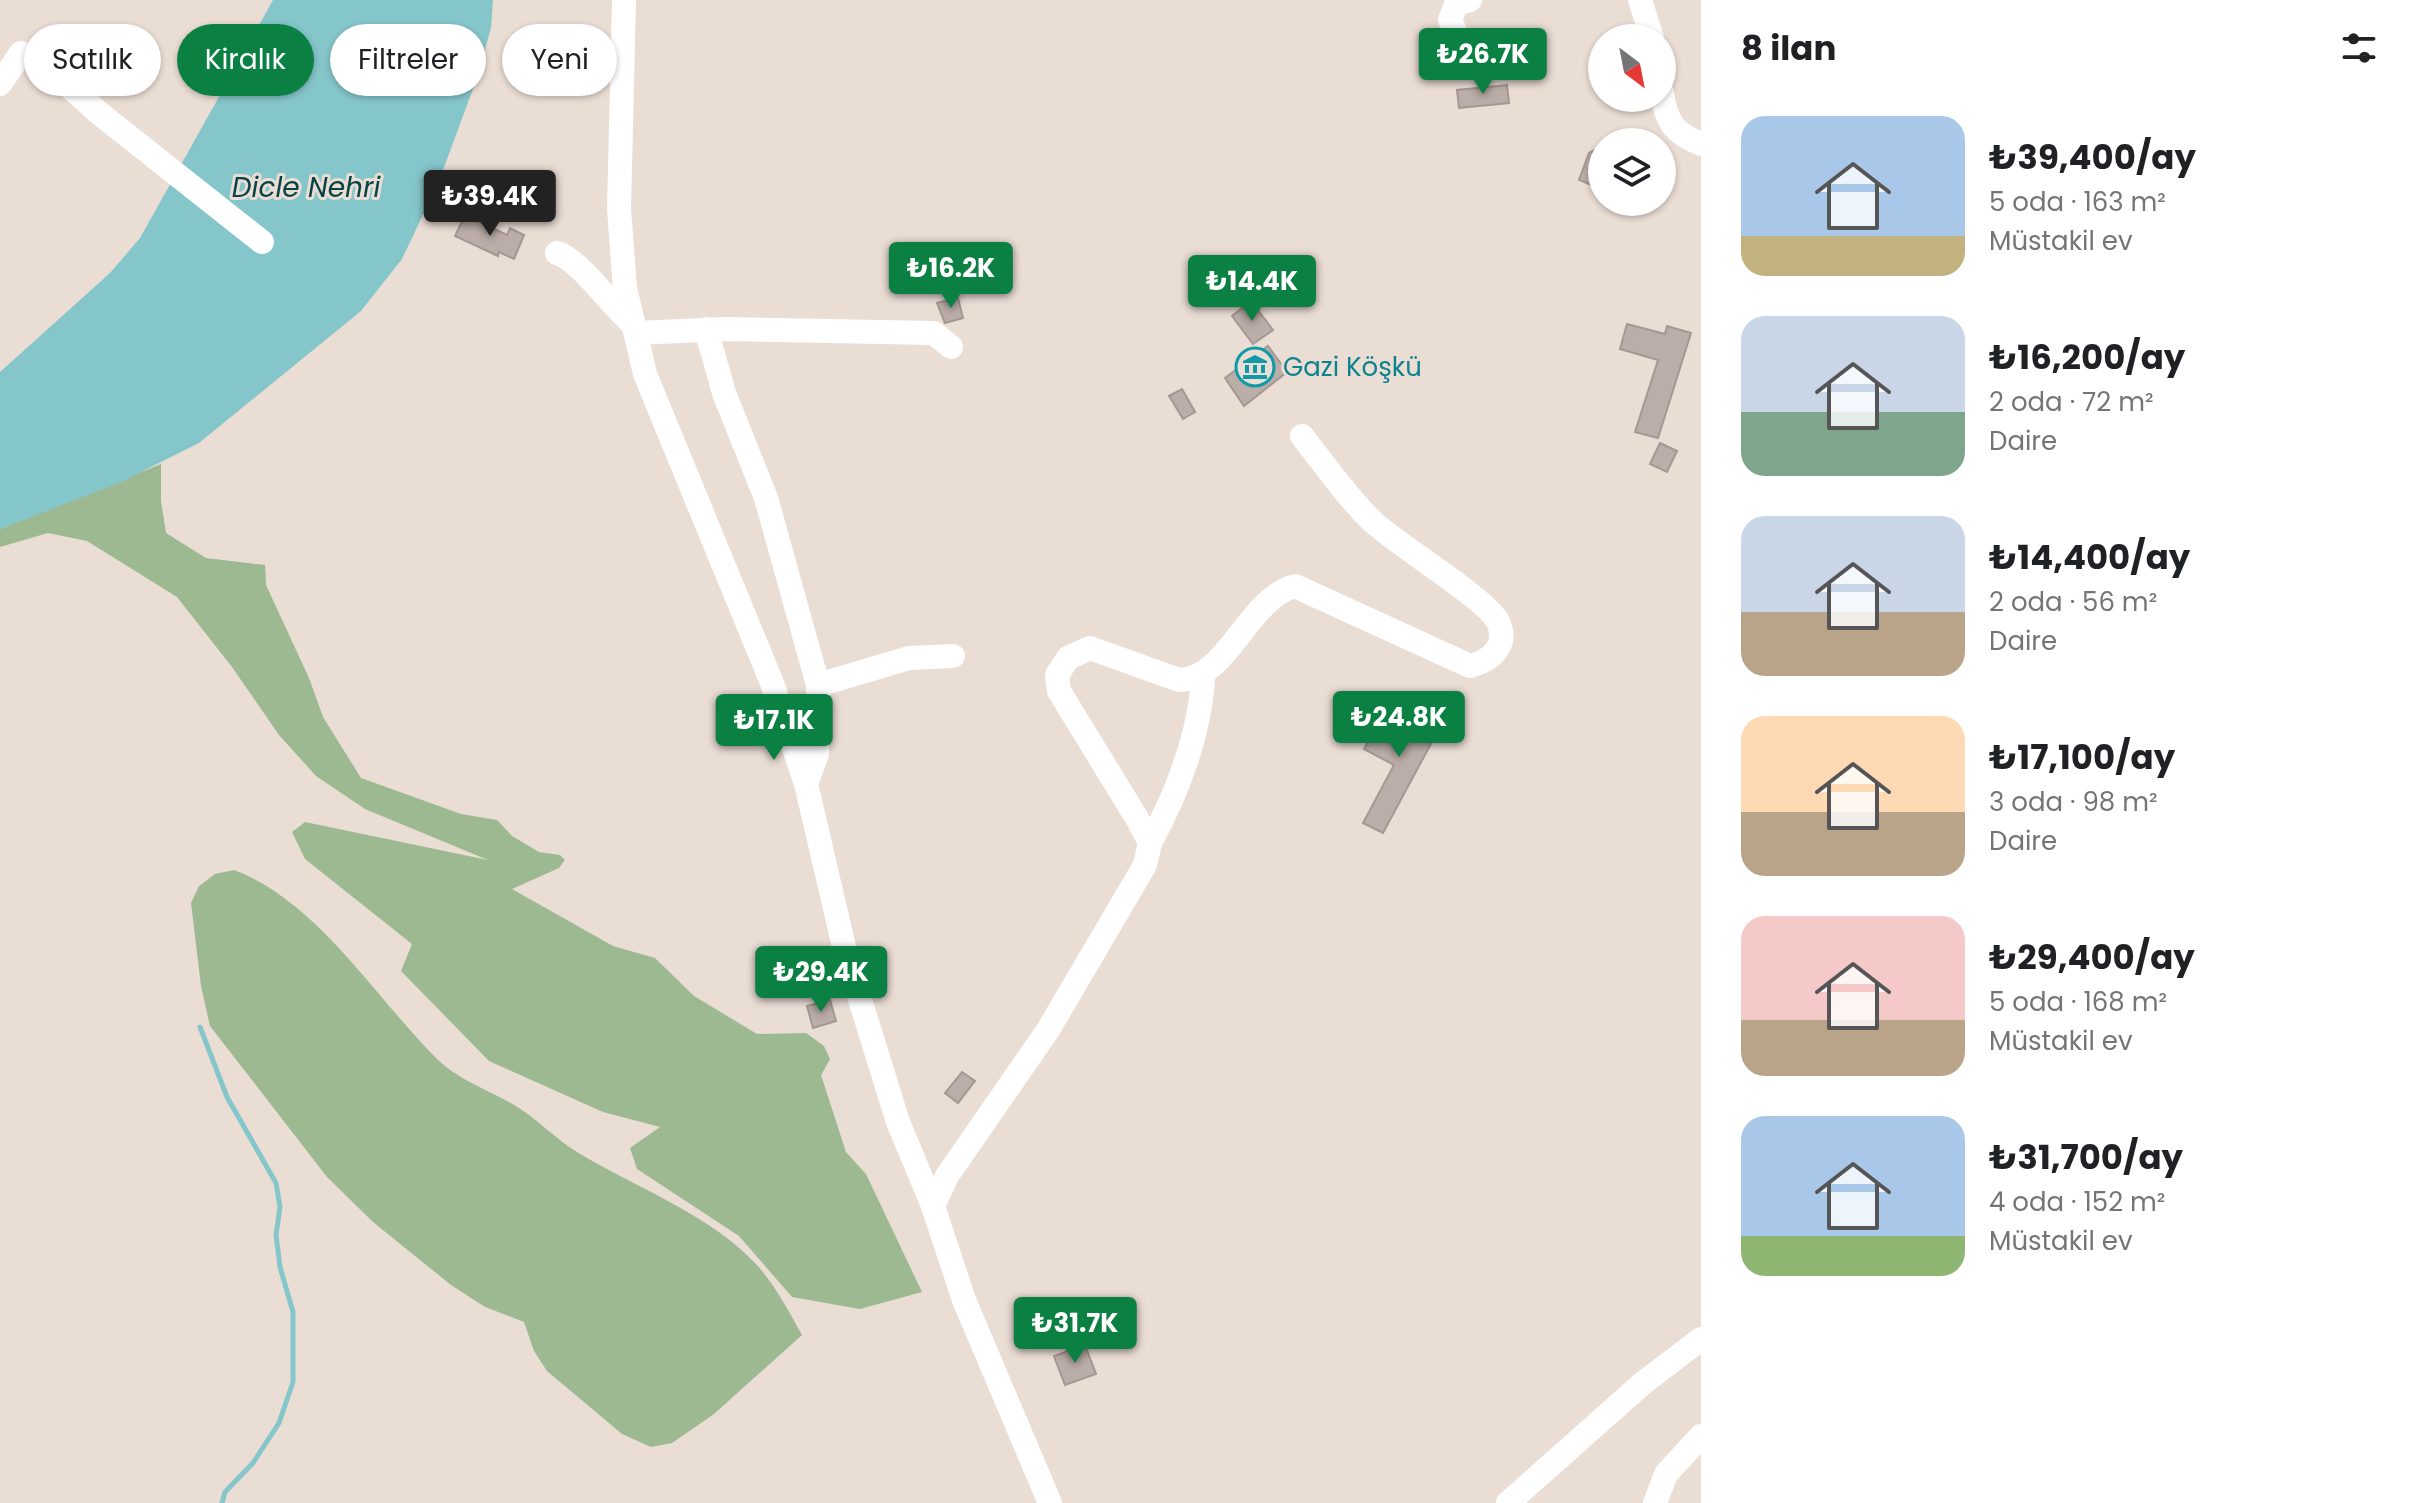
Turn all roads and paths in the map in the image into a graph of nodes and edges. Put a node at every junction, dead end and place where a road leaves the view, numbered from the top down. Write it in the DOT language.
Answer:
graph roads {
  1 [pos="624,0"];
  2 [pos="1470,0"];
  3 [pos="1640,0"];
  4 [pos="1648,24"];
  5 [pos="1471,66"];
  6 [pos="0,84"];
  7 [pos="1665,112"];
  8 [pos="1701,144"];
  9 [pos="262,242"];
  10 [pos="557,253"];
  11 [pos="635,329"];
  12 [pos="706,329"];
  13 [pos="951,347"];
  14 [pos="1302,436"];
  15 [pos="953,656"];
  16 [pos="1203,675"];
  17 [pos="818,685"];
  18 [pos="806,784"];
  19 [pos="1150,843"];
  20 [pos="933,1206"];
  21 [pos="1700,1339"];
  22 [pos="1701,1436"];
  23 [pos="1050,1503"];
  24 [pos="1508,1503"];
  25 [pos="1655,1503"];
  1 -- 11 [label="street"];
  2 -- 5 [label="street"];
  3 -- 4 [label="street"];
  6 -- 9 [label="street"];
  7 -- 8 [label="street"];
  10 -- 11 [label="street"];
  11 -- 12 [label="street"];
  11 -- 18 [label="street"];
  12 -- 13 [label="street"];
  12 -- 17 [label="street"];
  14 -- 16 [label="street"];
  15 -- 17 [label="street"];
  16 -- 19 [label="street"];
  16 -- 19 [label="street"];
  17 -- 18 [label="street"];
  18 -- 20 [label="street"];
  19 -- 20 [label="street"];
  20 -- 23 [label="street"];
  21 -- 24 [label="street"];
  22 -- 25 [label="street"];
}
